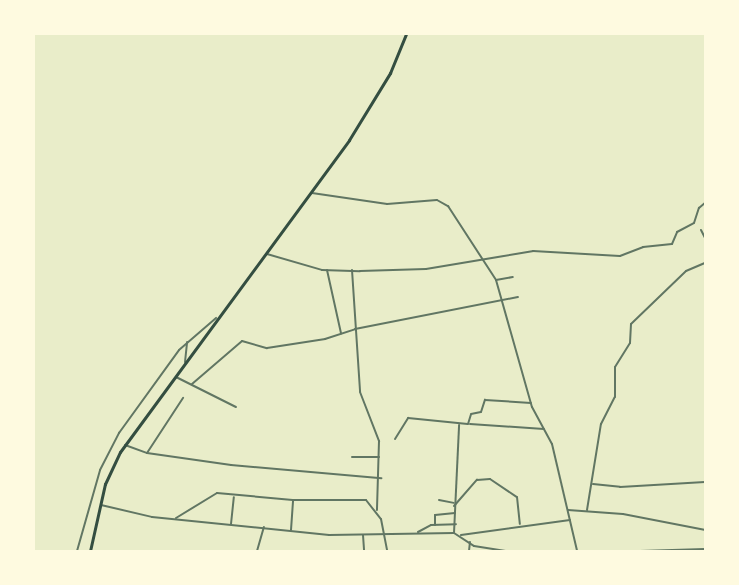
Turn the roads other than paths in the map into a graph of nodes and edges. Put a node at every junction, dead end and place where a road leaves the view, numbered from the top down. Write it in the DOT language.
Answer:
graph roads {
  1 [pos="406,34"];
  2 [pos="310,193"];
  3 [pos="705,203"];
  4 [pos="701,230"];
  5 [pos="705,238"];
  6 [pos="267,254"];
  7 [pos="484,257"];
  8 [pos="705,263"];
  9 [pos="327,270"];
  10 [pos="352,270"];
  11 [pos="513,277"];
  12 [pos="496,280"];
  13 [pos="518,297"];
  14 [pos="501,299"];
  15 [pos="216,318"];
  16 [pos="355,329"];
  17 [pos="341,333"];
  18 [pos="187,342"];
  19 [pos="185,364"];
  20 [pos="176,377"];
  21 [pos="192,384"];
  22 [pos="183,398"];
  23 [pos="531,403"];
  24 [pos="236,407"];
  25 [pos="470,424"];
  26 [pos="459,425"];
  27 [pos="545,429"];
  28 [pos="394,439"];
  29 [pos="125,445"];
  30 [pos="147,453"];
  31 [pos="352,457"];
  32 [pos="380,457"];
  33 [pos="380,478"];
  34 [pos="705,482"];
  35 [pos="592,484"];
  36 [pos="234,496"];
  37 [pos="293,500"];
  38 [pos="439,500"];
  39 [pos="99,505"];
  40 [pos="454,505"];
  41 [pos="568,510"];
  42 [pos="587,510"];
  43 [pos="377,511"];
  44 [pos="455,513"];
  45 [pos="176,518"];
  46 [pos="570,520"];
  47 [pos="231,524"];
  48 [pos="456,524"];
  49 [pos="435,525"];
  50 [pos="520,525"];
  51 [pos="264,528"];
  52 [pos="291,530"];
  53 [pos="705,530"];
  54 [pos="418,532"];
  55 [pos="384,533"];
  56 [pos="454,533"];
  57 [pos="363,535"];
  58 [pos="460,535"];
  59 [pos="470,542"];
  60 [pos="705,549"];
  61 [pos="77,551"];
  62 [pos="90,551"];
  63 [pos="256,551"];
  64 [pos="364,551"];
  65 [pos="387,551"];
  66 [pos="469,551"];
  67 [pos="506,551"];
  68 [pos="577,551"];
  69 [pos="640,551"];
  1 -- 2 [label="main road"];
  2 -- 6 [label="main road"];
  2 -- 7 [label="street"];
  3 -- 7 [label="street"];
  4 -- 5 [label="street"];
  6 -- 9 [label="street"];
  6 -- 15 [label="main road"];
  7 -- 10 [label="street"];
  7 -- 12 [label="street"];
  8 -- 35 [label="street"];
  9 -- 10 [label="street"];
  9 -- 17 [label="street"];
  10 -- 16 [label="street"];
  11 -- 12 [label="street"];
  12 -- 14 [label="street"];
  13 -- 14 [label="street"];
  14 -- 16 [label="street"];
  14 -- 23 [label="street"];
  15 -- 18 [label="street"];
  15 -- 19 [label="main road"];
  16 -- 17 [label="street"];
  16 -- 32 [label="street"];
  17 -- 21 [label="street"];
  18 -- 19 [label="street"];
  18 -- 61 [label="street"];
  19 -- 20 [label="main road"];
  20 -- 21 [label="street"];
  20 -- 29 [label="main road"];
  21 -- 24 [label="street"];
  22 -- 30 [label="street"];
  23 -- 25 [label="street"];
  23 -- 27 [label="street"];
  25 -- 26 [label="street"];
  25 -- 27 [label="street"];
  26 -- 28 [label="street"];
  26 -- 40 [label="street"];
  27 -- 41 [label="street"];
  29 -- 30 [label="street"];
  29 -- 39 [label="main road"];
  30 -- 33 [label="street"];
  31 -- 32 [label="street"];
  32 -- 33 [label="street"];
  33 -- 43 [label="street"];
  34 -- 35 [label="street"];
  35 -- 42 [label="street"];
  36 -- 37 [label="street"];
  36 -- 45 [label="street"];
  36 -- 47 [label="street"];
  37 -- 43 [label="street"];
  37 -- 52 [label="street"];
  38 -- 40 [label="street"];
  39 -- 45 [label="street"];
  39 -- 62 [label="main road"];
  40 -- 44 [label="street"];
  40 -- 50 [label="street"];
  41 -- 42 [label="street"];
  41 -- 46 [label="street"];
  42 -- 53 [label="street"];
  43 -- 55 [label="street"];
  44 -- 48 [label="street"];
  44 -- 49 [label="street"];
  45 -- 47 [label="street"];
  46 -- 50 [label="street"];
  46 -- 68 [label="street"];
  47 -- 51 [label="street"];
  48 -- 49 [label="street"];
  48 -- 56 [label="street"];
  49 -- 54 [label="street"];
  50 -- 58 [label="street"];
  51 -- 52 [label="street"];
  51 -- 63 [label="street"];
  52 -- 57 [label="street"];
  54 -- 55 [label="street"];
  54 -- 56 [label="street"];
  55 -- 57 [label="street"];
  55 -- 65 [label="street"];
  56 -- 58 [label="street"];
  57 -- 64 [label="street"];
  58 -- 59 [label="street"];
  59 -- 66 [label="street"];
  59 -- 67 [label="street"];
  60 -- 69 [label="street"];
}
